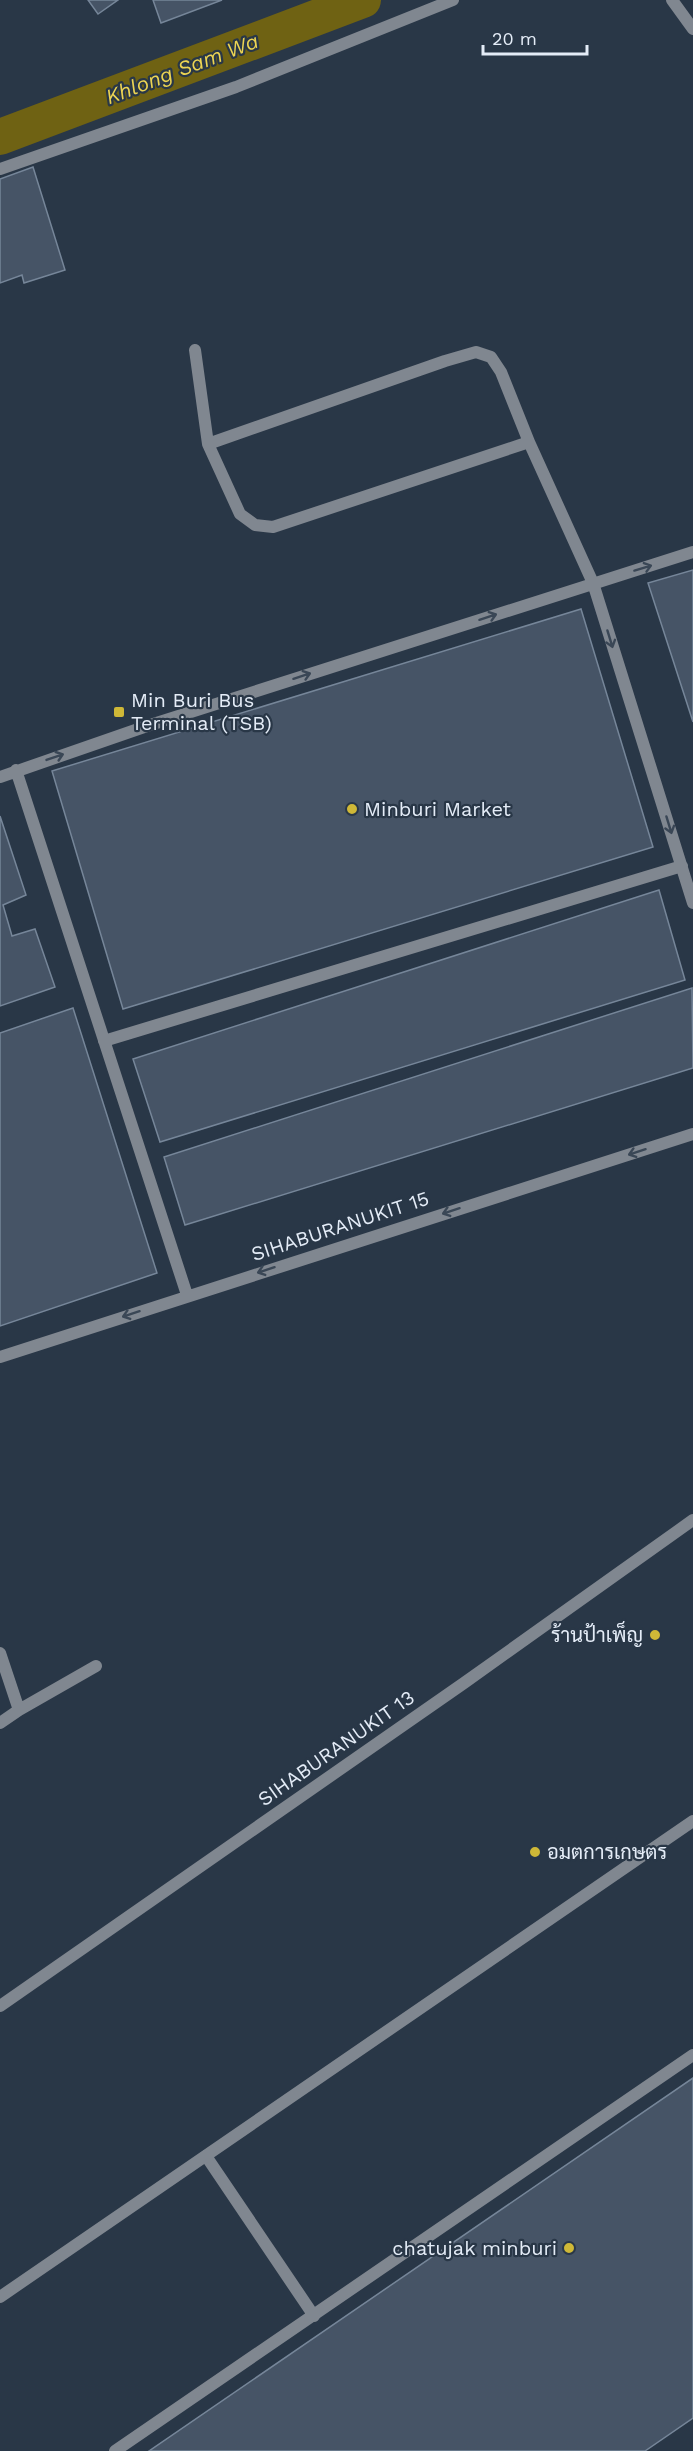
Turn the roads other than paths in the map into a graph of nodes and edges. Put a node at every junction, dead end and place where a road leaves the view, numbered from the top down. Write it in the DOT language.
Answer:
graph roads {
  1 [pos="453,0"];
  2 [pos="672,0"];
  3 [pos="693,29"];
  4 [pos="0,169"];
  5 [pos="195,350"];
  6 [pos="529,442"];
  7 [pos="208,444"];
  8 [pos="693,552"];
  9 [pos="592,583"];
  10 [pos="16,770"];
  11 [pos="0,777"];
  12 [pos="682,866"];
  13 [pos="693,903"];
  14 [pos="104,1041"];
  15 [pos="693,1134"];
  16 [pos="187,1295"];
  17 [pos="0,1357"];
  18 [pos="693,1520"];
  19 [pos="0,1653"];
  20 [pos="96,1666"];
  21 [pos="19,1710"];
  22 [pos="0,1723"];
  23 [pos="693,1821"];
  24 [pos="0,2006"];
  25 [pos="693,2055"];
  26 [pos="206,2156"];
  27 [pos="0,2297"];
  28 [pos="314,2316"];
  29 [pos="115,2451"];
  1 -- 4 [label="street"];
  2 -- 3 [label="street"];
  5 -- 7 [label="street"];
  6 -- 7 [label="street"];
  6 -- 7 [label="street"];
  6 -- 9 [label="street"];
  9 -- 8 [label="street, one-way"];
  10 -- 9 [label="street, one-way"];
  9 -- 12 [label="street, one-way"];
  10 -- 11 [label="street"];
  10 -- 14 [label="street"];
  12 -- 13 [label="street"];
  12 -- 14 [label="street"];
  14 -- 16 [label="street"];
  15 -- 16 [label="street, SIHABURANUKIT 15, one-way"];
  16 -- 17 [label="street, SIHABURANUKIT 15, one-way"];
  18 -- 24 [label="street, SIHABURANUKIT 13"];
  19 -- 21 [label="street"];
  20 -- 21 [label="street"];
  21 -- 22 [label="street"];
  23 -- 26 [label="street"];
  25 -- 28 [label="street"];
  26 -- 27 [label="street"];
  26 -- 28 [label="street"];
  28 -- 29 [label="street"];
}
